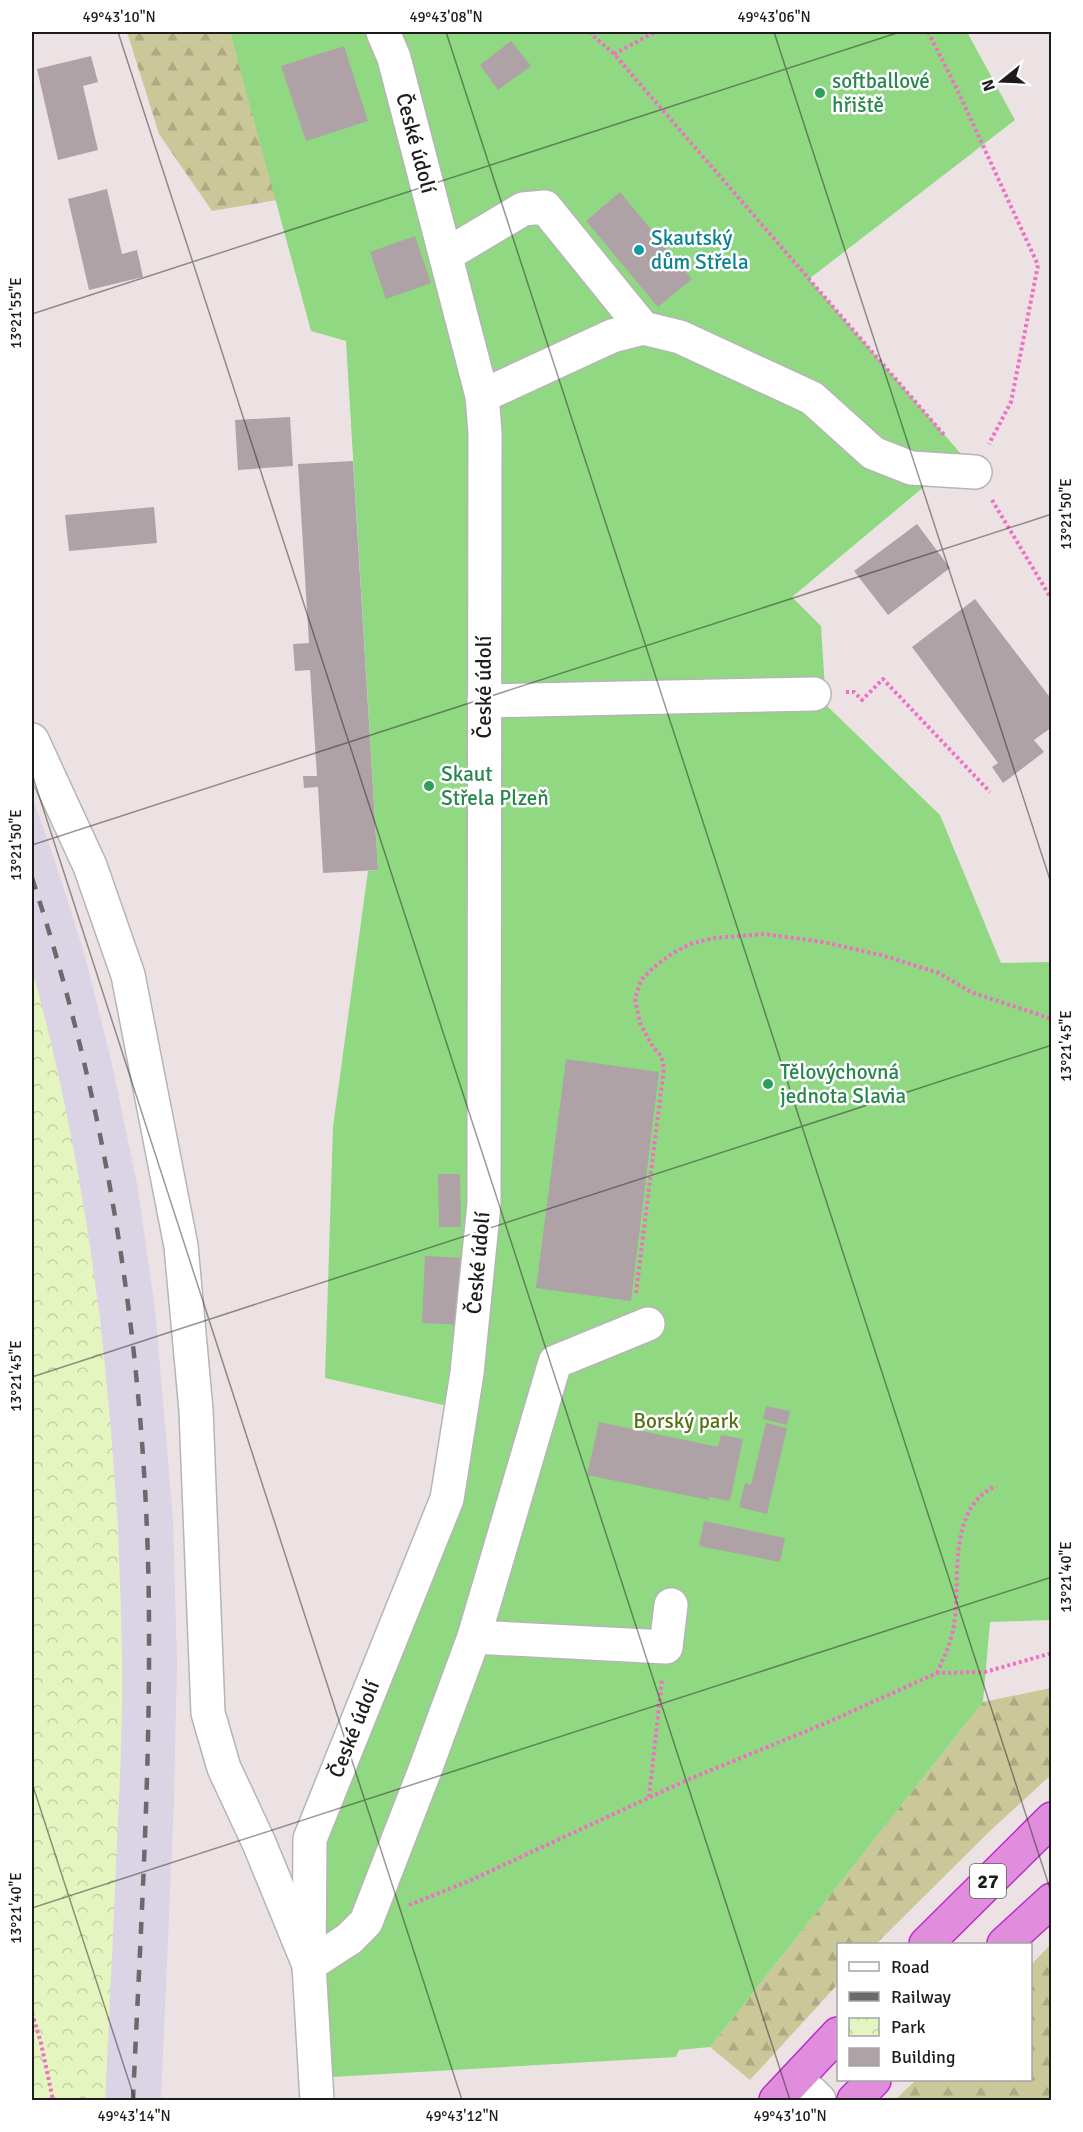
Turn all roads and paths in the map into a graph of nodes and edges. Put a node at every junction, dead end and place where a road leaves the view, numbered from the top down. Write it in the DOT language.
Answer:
graph roads {
  1 [pos="383,32"];
  2 [pos="590,32"];
  3 [pos="655,32"];
  4 [pos="928,32"];
  5 [pos="614,54"];
  6 [pos="446,255"];
  7 [pos="643,328"];
  8 [pos="482,396"];
  9 [pos="975,472"];
  10 [pos="1052,600"];
  11 [pos="814,694"];
  12 [pos="484,701"];
  13 [pos="32,740"];
  14 [pos="990,792"];
  15 [pos="1052,1019"];
  16 [pos="641,1314"];
  17 [pos="996,1486"];
  18 [pos="671,1605"];
  19 [pos="474,1637"];
  20 [pos="666,1647"];
  21 [pos="1052,1653"];
  22 [pos="937,1673"];
  23 [pos="649,1797"];
  24 [pos="1052,1819"];
  25 [pos="1052,1900"];
  26 [pos="366,1922"];
  27 [pos="927,1943"];
  28 [pos="1005,1943"];
  29 [pos="309,1965"];
  30 [pos="32,2013"];
  31 [pos="837,2035"];
  32 [pos="872,2081"];
  33 [pos="797,2093"];
  34 [pos="53,2100"];
  35 [pos="317,2100"];
  36 [pos="854,2100"];
  1 -- 6 [label="street, České údolí"];
  2 -- 5 [label="path"];
  3 -- 5 [label="path"];
  4 -- 9 [label="path"];
  5 -- 9 [label="path"];
  6 -- 7 [label="street"];
  6 -- 8 [label="street, České údolí"];
  7 -- 8 [label="street"];
  7 -- 9 [label="street"];
  8 -- 12 [label="street, České údolí"];
  9 -- 10 [label="path"];
  11 -- 12 [label="street"];
  11 -- 14 [label="path"];
  12 -- 29 [label="street, České údolí"];
  13 -- 29 [label="street"];
  15 -- 16 [label="path"];
  16 -- 19 [label="street"];
  17 -- 22 [label="path"];
  18 -- 20 [label="street"];
  19 -- 20 [label="street"];
  19 -- 26 [label="street"];
  20 -- 23 [label="path"];
  21 -- 22 [label="path"];
  22 -- 23 [label="path"];
  23 -- 26 [label="path"];
  24 -- 27 [label="highway, 27"];
  25 -- 28 [label="highway"];
  26 -- 29 [label="street"];
  29 -- 35 [label="street, České údolí"];
  30 -- 34 [label="path"];
  31 -- 33 [label="highway"];
  32 -- 36 [label="highway"];
}
